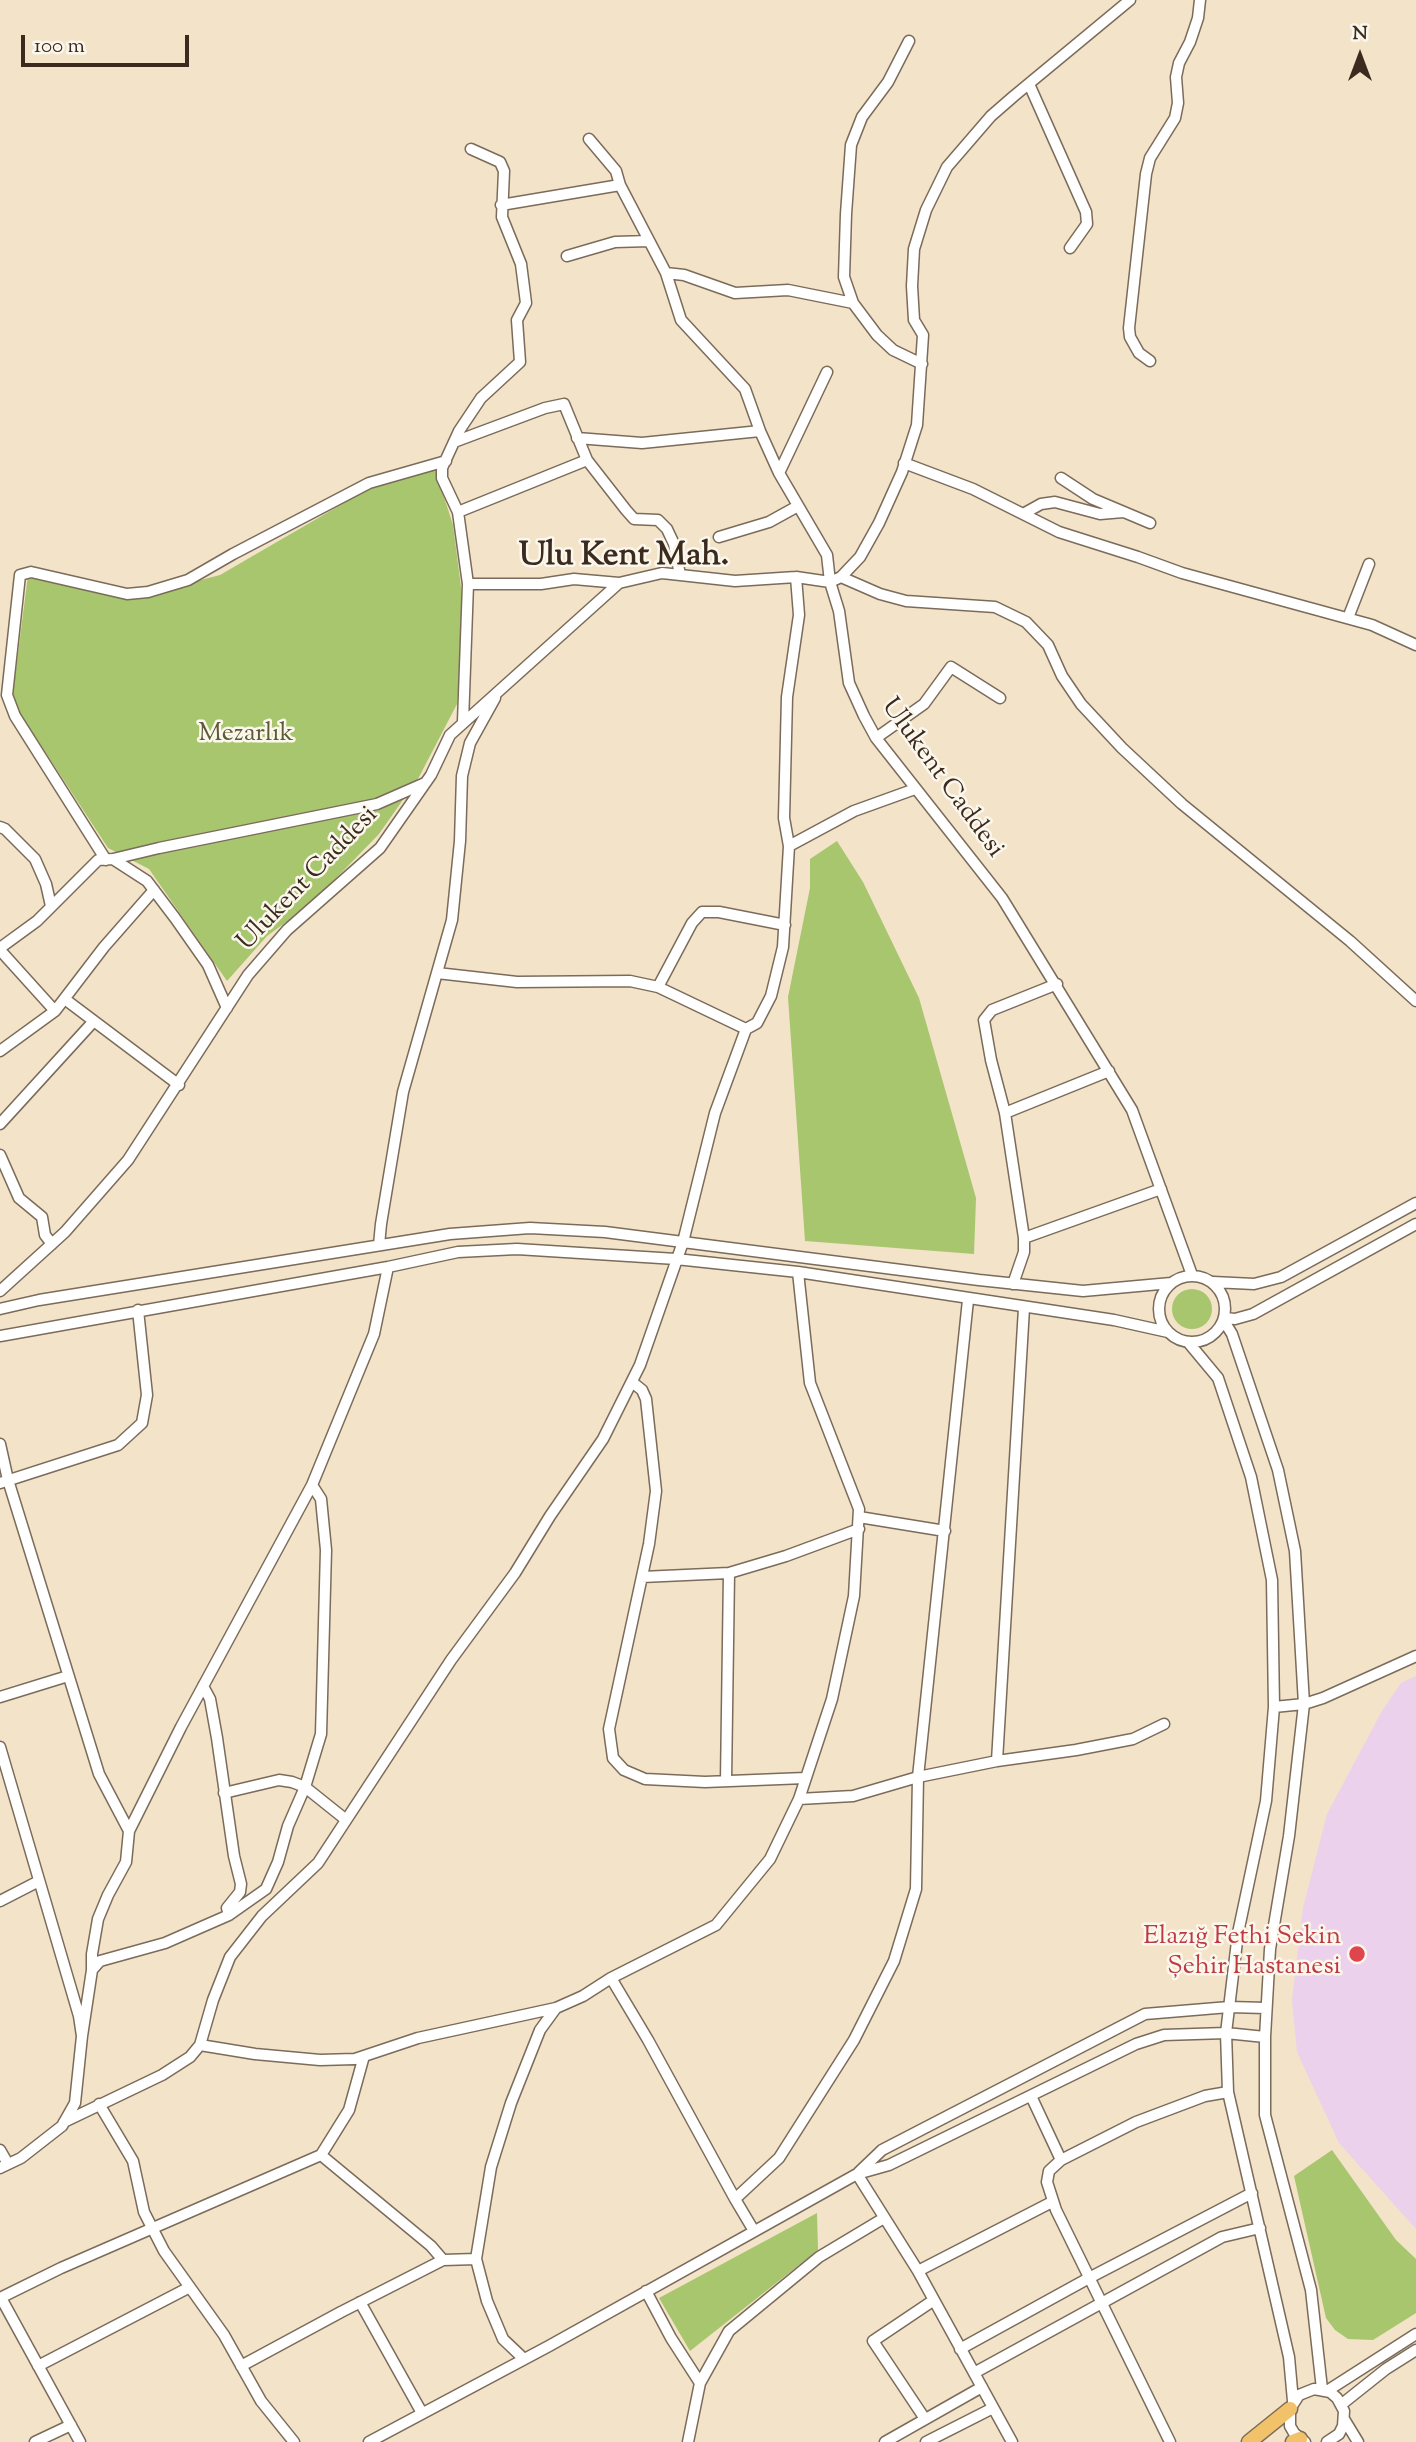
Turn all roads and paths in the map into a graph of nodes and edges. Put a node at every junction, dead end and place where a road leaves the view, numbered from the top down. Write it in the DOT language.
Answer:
graph roads {
  1 [pos="1130,0"];
  2 [pos="1200,0"];
  3 [pos="909,41"];
  4 [pos="1028,84"];
  5 [pos="589,139"];
  6 [pos="471,149"];
  7 [pos="620,184"];
  8 [pos="501,205"];
  9 [pos="649,241"];
  10 [pos="1070,248"];
  11 [pos="567,256"];
  12 [pos="666,273"];
  13 [pos="853,303"];
  14 [pos="1150,361"];
  15 [pos="922,364"];
  16 [pos="827,372"];
  17 [pos="760,431"];
  18 [pos="576,438"];
  19 [pos="454,442"];
  20 [pos="587,460"];
  21 [pos="446,461"];
  22 [pos="904,463"];
  23 [pos="779,473"];
  24 [pos="1061,478"];
  25 [pos="798,506"];
  26 [pos="457,512"];
  27 [pos="1123,512"];
  28 [pos="1023,514"];
  29 [pos="1150,523"];
  30 [pos="719,537"];
  31 [pos="1369,564"];
  32 [pos="680,575"];
  33 [pos="796,577"];
  34 [pos="835,579"];
  35 [pos="619,583"];
  36 [pos="468,584"];
  37 [pos="1348,618"];
  38 [pos="1416,645"];
  39 [pos="499,689"];
  40 [pos="1000,698"];
  41 [pos="463,722"];
  42 [pos="876,738"];
  43 [pos="426,782"];
  44 [pos="915,789"];
  45 [pos="0,827"];
  46 [pos="789,846"];
  47 [pos="109,860"];
  48 [pos="154,890"];
  49 [pos="51,906"];
  50 [pos="785,925"];
  51 [pos="0,949"];
  52 [pos="438,973"];
  53 [pos="1057,984"];
  54 [pos="658,987"];
  55 [pos="66,1000"];
  56 [pos="1416,1001"];
  57 [pos="227,1008"];
  58 [pos="55,1011"];
  59 [pos="93,1022"];
  60 [pos="746,1029"];
  61 [pos="0,1051"];
  62 [pos="1109,1071"];
  63 [pos="179,1085"];
  64 [pos="1005,1112"];
  65 [pos="0,1124"];
  66 [pos="0,1154"];
  67 [pos="1161,1189"];
  68 [pos="1416,1203"];
  69 [pos="1416,1224"];
  70 [pos="1024,1237"];
  71 [pos="683,1242"];
  72 [pos="52,1244"];
  73 [pos="380,1245"];
  74 [pos="676,1259"];
  75 [pos="388,1267"];
  76 [pos="798,1272"];
  77 [pos="1192,1275"];
  78 [pos="1213,1282"];
  79 [pos="1171,1283"];
  80 [pos="1013,1284"];
  81 [pos="0,1291"];
  82 [pos="968,1300"];
  83 [pos="1024,1308"];
  84 [pos="0,1309"];
  85 [pos="138,1310"];
  86 [pos="1224,1320"];
  87 [pos="1168,1332"];
  88 [pos="0,1336"];
  89 [pos="1188,1342"];
  90 [pos="632,1382"];
  91 [pos="0,1444"];
  92 [pos="4,1482"];
  93 [pos="312,1485"];
  94 [pos="859,1523"];
  95 [pos="944,1531"];
  96 [pos="729,1573"];
  97 [pos="642,1577"];
  98 [pos="1416,1656"];
  99 [pos="68,1676"];
  100 [pos="203,1686"];
  101 [pos="0,1697"];
  102 [pos="1304,1704"];
  103 [pos="1274,1707"];
  104 [pos="1164,1724"];
  105 [pos="0,1747"];
  106 [pos="997,1761"];
  107 [pos="918,1777"];
  108 [pos="805,1778"];
  109 [pos="726,1781"];
  110 [pos="305,1787"];
  111 [pos="224,1793"];
  112 [pos="799,1799"];
  113 [pos="345,1819"];
  114 [pos="130,1831"];
  115 [pos="40,1881"];
  116 [pos="0,1901"];
  117 [pos="229,1915"];
  118 [pos="92,1970"];
  119 [pos="611,1978"];
  120 [pos="1229,2007"];
  121 [pos="556,2008"];
  122 [pos="1266,2008"];
  123 [pos="1226,2033"];
  124 [pos="82,2036"];
  125 [pos="1265,2037"];
  126 [pos="200,2045"];
  127 [pos="364,2056"];
  128 [pos="1228,2092"];
  129 [pos="1031,2096"];
  130 [pos="99,2104"];
  131 [pos="64,2122"];
  132 [pos="0,2150"];
  133 [pos="321,2155"];
  134 [pos="1061,2160"];
  135 [pos="4,2166"];
  136 [pos="857,2174"];
  137 [pos="1252,2193"];
  138 [pos="735,2199"];
  139 [pos="1052,2202"];
  140 [pos="884,2218"];
  141 [pos="1260,2228"];
  142 [pos="153,2229"];
  143 [pos="754,2231"];
  144 [pos="476,2259"];
  145 [pos="443,2260"];
  146 [pos="918,2272"];
  147 [pos="1089,2278"];
  148 [pos="188,2288"];
  149 [pos="646,2291"];
  150 [pos="0,2298"];
  151 [pos="934,2300"];
  152 [pos="360,2302"];
  153 [pos="1101,2303"];
  154 [pos="1416,2334"];
  155 [pos="960,2348"];
  156 [pos="1416,2350"];
  157 [pos="523,2358"];
  158 [pos="38,2366"];
  159 [pos="241,2366"];
  160 [pos="974,2373"];
  161 [pos="700,2384"];
  162 [pos="982,2387"];
  163 [pos="1325,2390"];
  164 [pos="1342,2404"];
  165 [pos="1291,2405"];
  166 [pos="993,2408"];
  167 [pos="422,2413"];
  168 [pos="925,2419"];
  169 [pos="1344,2419"];
  170 [pos="71,2425"];
  171 [pos="382,2439"];
  172 [pos="691,2439"];
  173 [pos="1300,2441"];
  174 [pos="36,2442"];
  175 [pos="80,2442"];
  176 [pos="294,2442"];
  177 [pos="369,2442"];
  178 [pos="885,2442"];
  179 [pos="926,2442"];
  180 [pos="1012,2442"];
  181 [pos="1170,2442"];
  182 [pos="1249,2442"];
  183 [pos="1327,2442"];
  184 [pos="1358,2442"];
  1 -- 4 [label="street"];
  2 -- 14 [label="street"];
  3 -- 13 [label="street"];
  4 -- 10 [label="street"];
  4 -- 15 [label="street"];
  5 -- 7 [label="street"];
  6 -- 8 [label="street"];
  7 -- 8 [label="street"];
  7 -- 9 [label="street"];
  8 -- 19 [label="street"];
  9 -- 11 [label="street"];
  9 -- 12 [label="street"];
  12 -- 13 [label="street"];
  12 -- 17 [label="street"];
  13 -- 15 [label="street"];
  15 -- 22 [label="street"];
  16 -- 23 [label="street"];
  17 -- 18 [label="street"];
  17 -- 23 [label="street"];
  18 -- 19 [label="street"];
  18 -- 20 [label="street"];
  19 -- 21 [label="street"];
  20 -- 26 [label="street"];
  20 -- 32 [label="street"];
  21 -- 26 [label="street"];
  21 -- 47 [label="street"];
  22 -- 28 [label="street"];
  22 -- 34 [label="street"];
  23 -- 25 [label="street"];
  24 -- 27 [label="street"];
  25 -- 30 [label="street"];
  25 -- 34 [label="street"];
  26 -- 36 [label="street"];
  27 -- 28 [label="street"];
  27 -- 29 [label="street"];
  28 -- 37 [label="street"];
  31 -- 37 [label="street"];
  32 -- 33 [label="street, Ulukent Caddesi"];
  32 -- 35 [label="street, Ulukent Caddesi"];
  33 -- 34 [label="street, Ulukent Caddesi"];
  33 -- 46 [label="street"];
  34 -- 42 [label="street, Ulukent Caddesi"];
  34 -- 56 [label="street"];
  35 -- 36 [label="street"];
  35 -- 39 [label="street, Ulukent Caddesi"];
  36 -- 41 [label="street"];
  37 -- 38 [label="street"];
  39 -- 41 [label="street, Ulukent Caddesi"];
  39 -- 52 [label="street"];
  40 -- 42 [label="street"];
  41 -- 43 [label="street, Ulukent Caddesi"];
  42 -- 44 [label="street, Ulukent Caddesi"];
  43 -- 47 [label="street"];
  43 -- 57 [label="street, Ulukent Caddesi"];
  44 -- 46 [label="street"];
  44 -- 53 [label="street, Ulukent Caddesi"];
  45 -- 49 [label="street"];
  46 -- 50 [label="street"];
  47 -- 48 [label="street"];
  47 -- 49 [label="street"];
  48 -- 55 [label="street"];
  48 -- 57 [label="street"];
  49 -- 51 [label="street"];
  50 -- 54 [label="street"];
  50 -- 60 [label="street"];
  51 -- 58 [label="street"];
  52 -- 54 [label="street"];
  52 -- 73 [label="street"];
  53 -- 62 [label="street, Ulukent Caddesi"];
  53 -- 64 [label="street"];
  54 -- 60 [label="street"];
  55 -- 58 [label="street"];
  55 -- 59 [label="street"];
  57 -- 63 [label="street, Ulukent Caddesi"];
  58 -- 61 [label="street"];
  59 -- 63 [label="street"];
  59 -- 65 [label="street"];
  60 -- 71 [label="street"];
  62 -- 64 [label="street"];
  62 -- 67 [label="street, Ulukent Caddesi"];
  63 -- 72 [label="street, Ulukent Caddesi"];
  64 -- 70 [label="street"];
  66 -- 72 [label="street"];
  67 -- 70 [label="street"];
  67 -- 77 [label="street, Ulukent Caddesi"];
  68 -- 78 [label="street"];
  69 -- 86 [label="street"];
  70 -- 80 [label="street"];
  71 -- 73 [label="street"];
  71 -- 74 [label="street"];
  71 -- 80 [label="street"];
  72 -- 81 [label="street, Ulukent Caddesi"];
  73 -- 84 [label="street"];
  74 -- 75 [label="street"];
  74 -- 76 [label="street"];
  74 -- 90 [label="street"];
  75 -- 85 [label="street"];
  75 -- 93 [label="street"];
  76 -- 82 [label="street"];
  76 -- 94 [label="street"];
  77 -- 78 [label="street"];
  77 -- 79 [label="street"];
  78 -- 86 [label="street"];
  79 -- 80 [label="street"];
  79 -- 87 [label="street"];
  82 -- 83 [label="street"];
  82 -- 95 [label="street"];
  83 -- 87 [label="street"];
  83 -- 106 [label="street"];
  85 -- 88 [label="street"];
  85 -- 92 [label="street"];
  86 -- 89 [label="street"];
  86 -- 102 [label="street"];
  87 -- 89 [label="street"];
  89 -- 103 [label="street"];
  90 -- 97 [label="street"];
  90 -- 113 [label="street"];
  91 -- 92 [label="street"];
  92 -- 99 [label="street"];
  93 -- 100 [label="street"];
  93 -- 110 [label="street"];
  94 -- 95 [label="street"];
  94 -- 96 [label="street"];
  94 -- 108 [label="street"];
  95 -- 107 [label="street"];
  96 -- 97 [label="street"];
  96 -- 109 [label="street"];
  97 -- 109 [label="street"];
  98 -- 102 [label="street"];
  99 -- 101 [label="street"];
  99 -- 114 [label="street"];
  100 -- 111 [label="street"];
  100 -- 114 [label="street"];
  102 -- 103 [label="street"];
  102 -- 122 [label="street"];
  103 -- 120 [label="street"];
  104 -- 106 [label="street"];
  105 -- 115 [label="street"];
  106 -- 107 [label="street"];
  107 -- 112 [label="street"];
  107 -- 138 [label="street"];
  108 -- 109 [label="street"];
  108 -- 112 [label="street"];
  110 -- 111 [label="street"];
  110 -- 113 [label="street"];
  110 -- 117 [label="street"];
  111 -- 117 [label="street"];
  112 -- 119 [label="street"];
  113 -- 126 [label="street"];
  114 -- 118 [label="street"];
  115 -- 116 [label="street"];
  115 -- 124 [label="street"];
  117 -- 118 [label="street"];
  118 -- 124 [label="street"];
  119 -- 121 [label="street"];
  119 -- 138 [label="street"];
  120 -- 122 [label="street"];
  120 -- 123 [label="street"];
  120 -- 136 [label="street"];
  121 -- 127 [label="street"];
  121 -- 144 [label="street"];
  122 -- 125 [label="street"];
  123 -- 125 [label="street"];
  123 -- 128 [label="street"];
  123 -- 129 [label="street"];
  124 -- 131 [label="street"];
  125 -- 163 [label="street"];
  126 -- 127 [label="street"];
  126 -- 130 [label="street"];
  127 -- 133 [label="street"];
  128 -- 134 [label="street"];
  128 -- 137 [label="street"];
  129 -- 134 [label="street"];
  129 -- 136 [label="street"];
  130 -- 131 [label="street"];
  130 -- 142 [label="street"];
  131 -- 135 [label="street"];
  132 -- 135 [label="street"];
  133 -- 142 [label="street"];
  133 -- 145 [label="street"];
  134 -- 139 [label="street"];
  136 -- 140 [label="street"];
  136 -- 143 [label="street"];
  137 -- 141 [label="street"];
  137 -- 147 [label="street"];
  138 -- 143 [label="street"];
  139 -- 146 [label="street"];
  139 -- 147 [label="street"];
  140 -- 146 [label="street"];
  140 -- 161 [label="street"];
  141 -- 153 [label="street"];
  141 -- 165 [label="street"];
  142 -- 148 [label="street"];
  142 -- 150 [label="street"];
  143 -- 149 [label="street"];
  144 -- 145 [label="street"];
  144 -- 157 [label="street"];
  145 -- 152 [label="street"];
  146 -- 151 [label="street"];
  147 -- 153 [label="street"];
  147 -- 155 [label="street"];
  148 -- 158 [label="street"];
  148 -- 159 [label="street"];
  149 -- 157 [label="street"];
  149 -- 161 [label="street"];
  150 -- 158 [label="street"];
  151 -- 155 [label="street"];
  151 -- 168 [label="street"];
  152 -- 159 [label="street"];
  152 -- 167 [label="street"];
  153 -- 160 [label="street"];
  153 -- 181 [label="street"];
  154 -- 163 [label="street"];
  155 -- 160 [label="street"];
  156 -- 164 [label="street"];
  157 -- 167 [label="street"];
  158 -- 170 [label="street"];
  159 -- 176 [label="street"];
  160 -- 162 [label="street"];
  161 -- 172 [label="street"];
  162 -- 166 [label="street"];
  162 -- 168 [label="street"];
  163 -- 164 [label="street"];
  163 -- 165 [label="street"];
  164 -- 169 [label="street"];
  165 -- 173 [label="street"];
  165 -- 182 [label="main road"];
  166 -- 179 [label="street"];
  166 -- 180 [label="street"];
  167 -- 171 [label="street"];
  168 -- 178 [label="street"];
  169 -- 183 [label="street"];
  169 -- 184 [label="street"];
  170 -- 174 [label="street"];
  170 -- 175 [label="street"];
  171 -- 177 [label="street"];
}
